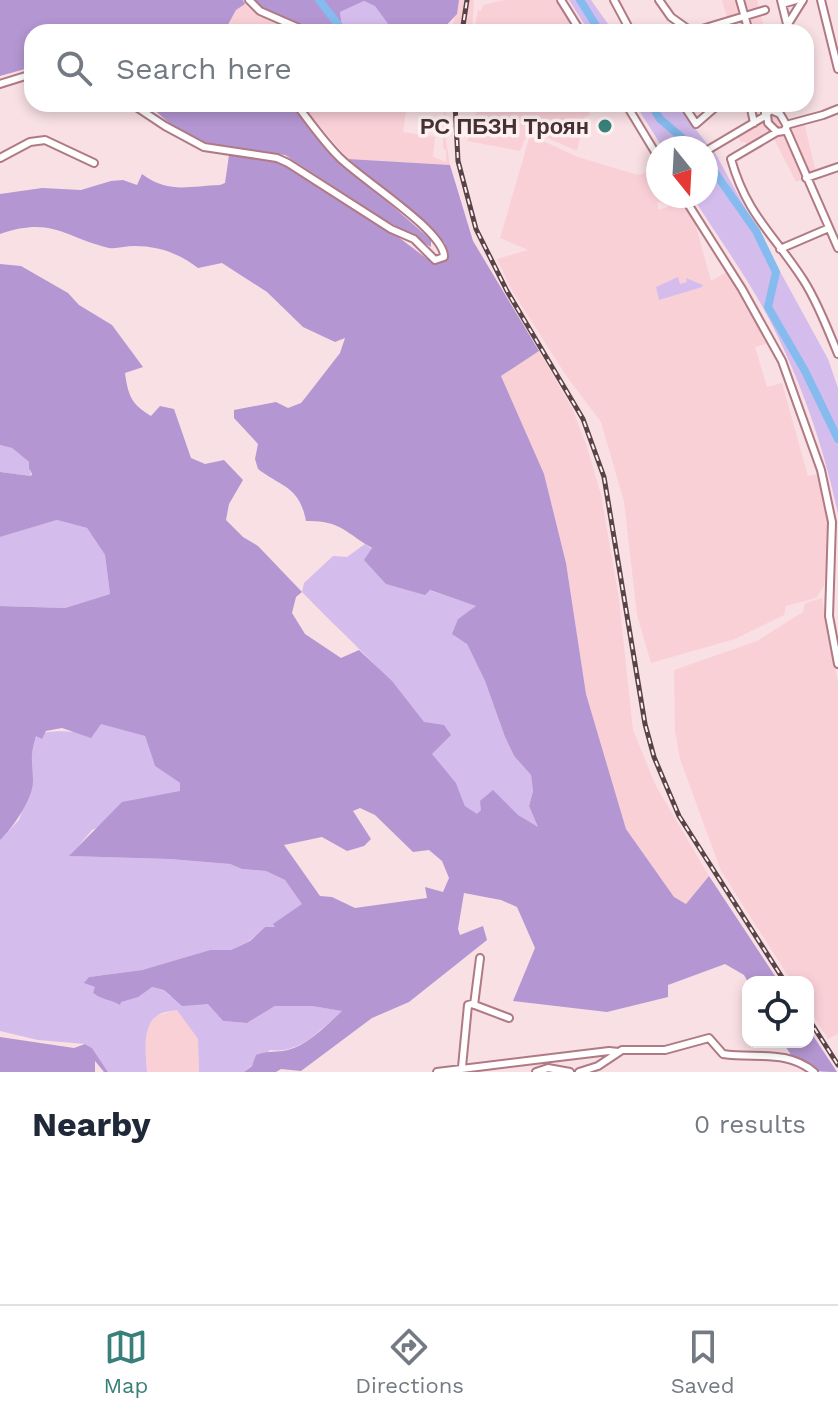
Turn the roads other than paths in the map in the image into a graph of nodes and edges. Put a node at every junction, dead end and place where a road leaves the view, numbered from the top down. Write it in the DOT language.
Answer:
graph roads {
  1 [pos="249,0"];
  2 [pos="561,0"];
  3 [pos="614,0"];
  4 [pos="659,0"];
  5 [pos="740,0"];
  6 [pos="796,0"];
  7 [pos="803,0"];
  8 [pos="821,0"];
  9 [pos="782,2"];
  10 [pos="765,10"];
  11 [pos="745,16"];
  12 [pos="290,24"];
  13 [pos="576,24"];
  14 [pos="627,24"];
  15 [pos="681,24"];
  16 [pos="720,24"];
  17 [pos="747,24"];
  18 [pos="787,24"];
  19 [pos="790,24"];
  20 [pos="838,69"];
  21 [pos="24,76"];
  22 [pos="0,84"];
  23 [pos="838,109"];
  24 [pos="144,112"];
  25 [pos="303,112"];
  26 [pos="631,112"];
  27 [pos="688,112"];
  28 [pos="710,112"];
  29 [pos="752,112"];
  30 [pos="770,112"];
  31 [pos="776,112"];
  32 [pos="767,114"];
  33 [pos="754,123"];
  34 [pos="769,124"];
  35 [pos="746,127"];
  36 [pos="782,130"];
  37 [pos="646,137"];
  38 [pos="718,144"];
  39 [pos="0,158"];
  40 [pos="94,163"];
  41 [pos="838,167"];
  42 [pos="806,178"];
  43 [pos="691,208"];
  44 [pos="829,228"];
  45 [pos="838,248"];
  46 [pos="780,249"];
  47 [pos="838,354"];
  48 [pos="838,664"];
  49 [pos="480,958"];
  50 [pos="474,1005"];
  51 [pos="509,1018"];
  52 [pos="619,1052"];
  53 [pos="462,1067"];
  54 [pos="437,1072"];
  55 [pos="536,1072"];
  56 [pos="570,1072"];
  57 [pos="579,1072"];
  58 [pos="814,1072"];
  1 -- 12 [label="street"];
  2 -- 13 [label="street"];
  3 -- 14 [label="street"];
  4 -- 15 [label="street"];
  5 -- 11 [label="street"];
  6 -- 9 [label="street"];
  7 -- 19 [label="street"];
  8 -- 20 [label="street"];
  9 -- 18 [label="street"];
  10 -- 11 [label="street"];
  11 -- 16 [label="street"];
  11 -- 17 [label="street"];
  21 -- 22 [label="street"];
  23 -- 36 [label="street"];
  24 -- 25 [label="street"];
  26 -- 37 [label="street"];
  27 -- 28 [label="street"];
  29 -- 33 [label="street"];
  30 -- 32 [label="street"];
  31 -- 36 [label="street"];
  32 -- 33 [label="street"];
  32 -- 34 [label="street"];
  33 -- 35 [label="street"];
  34 -- 35 [label="street"];
  34 -- 36 [label="street"];
  35 -- 38 [label="street"];
  36 -- 42 [label="street"];
  36 -- 46 [label="street"];
  39 -- 40 [label="street"];
  41 -- 42 [label="street"];
  42 -- 44 [label="street"];
  43 -- 48 [label="street"];
  44 -- 45 [label="street"];
  44 -- 46 [label="street"];
  46 -- 47 [label="street"];
  49 -- 50 [label="street"];
  50 -- 51 [label="street"];
  50 -- 53 [label="street"];
  52 -- 53 [label="street"];
  52 -- 57 [label="street"];
  52 -- 58 [label="street"];
  53 -- 54 [label="street"];
  55 -- 56 [label="street"];
}
